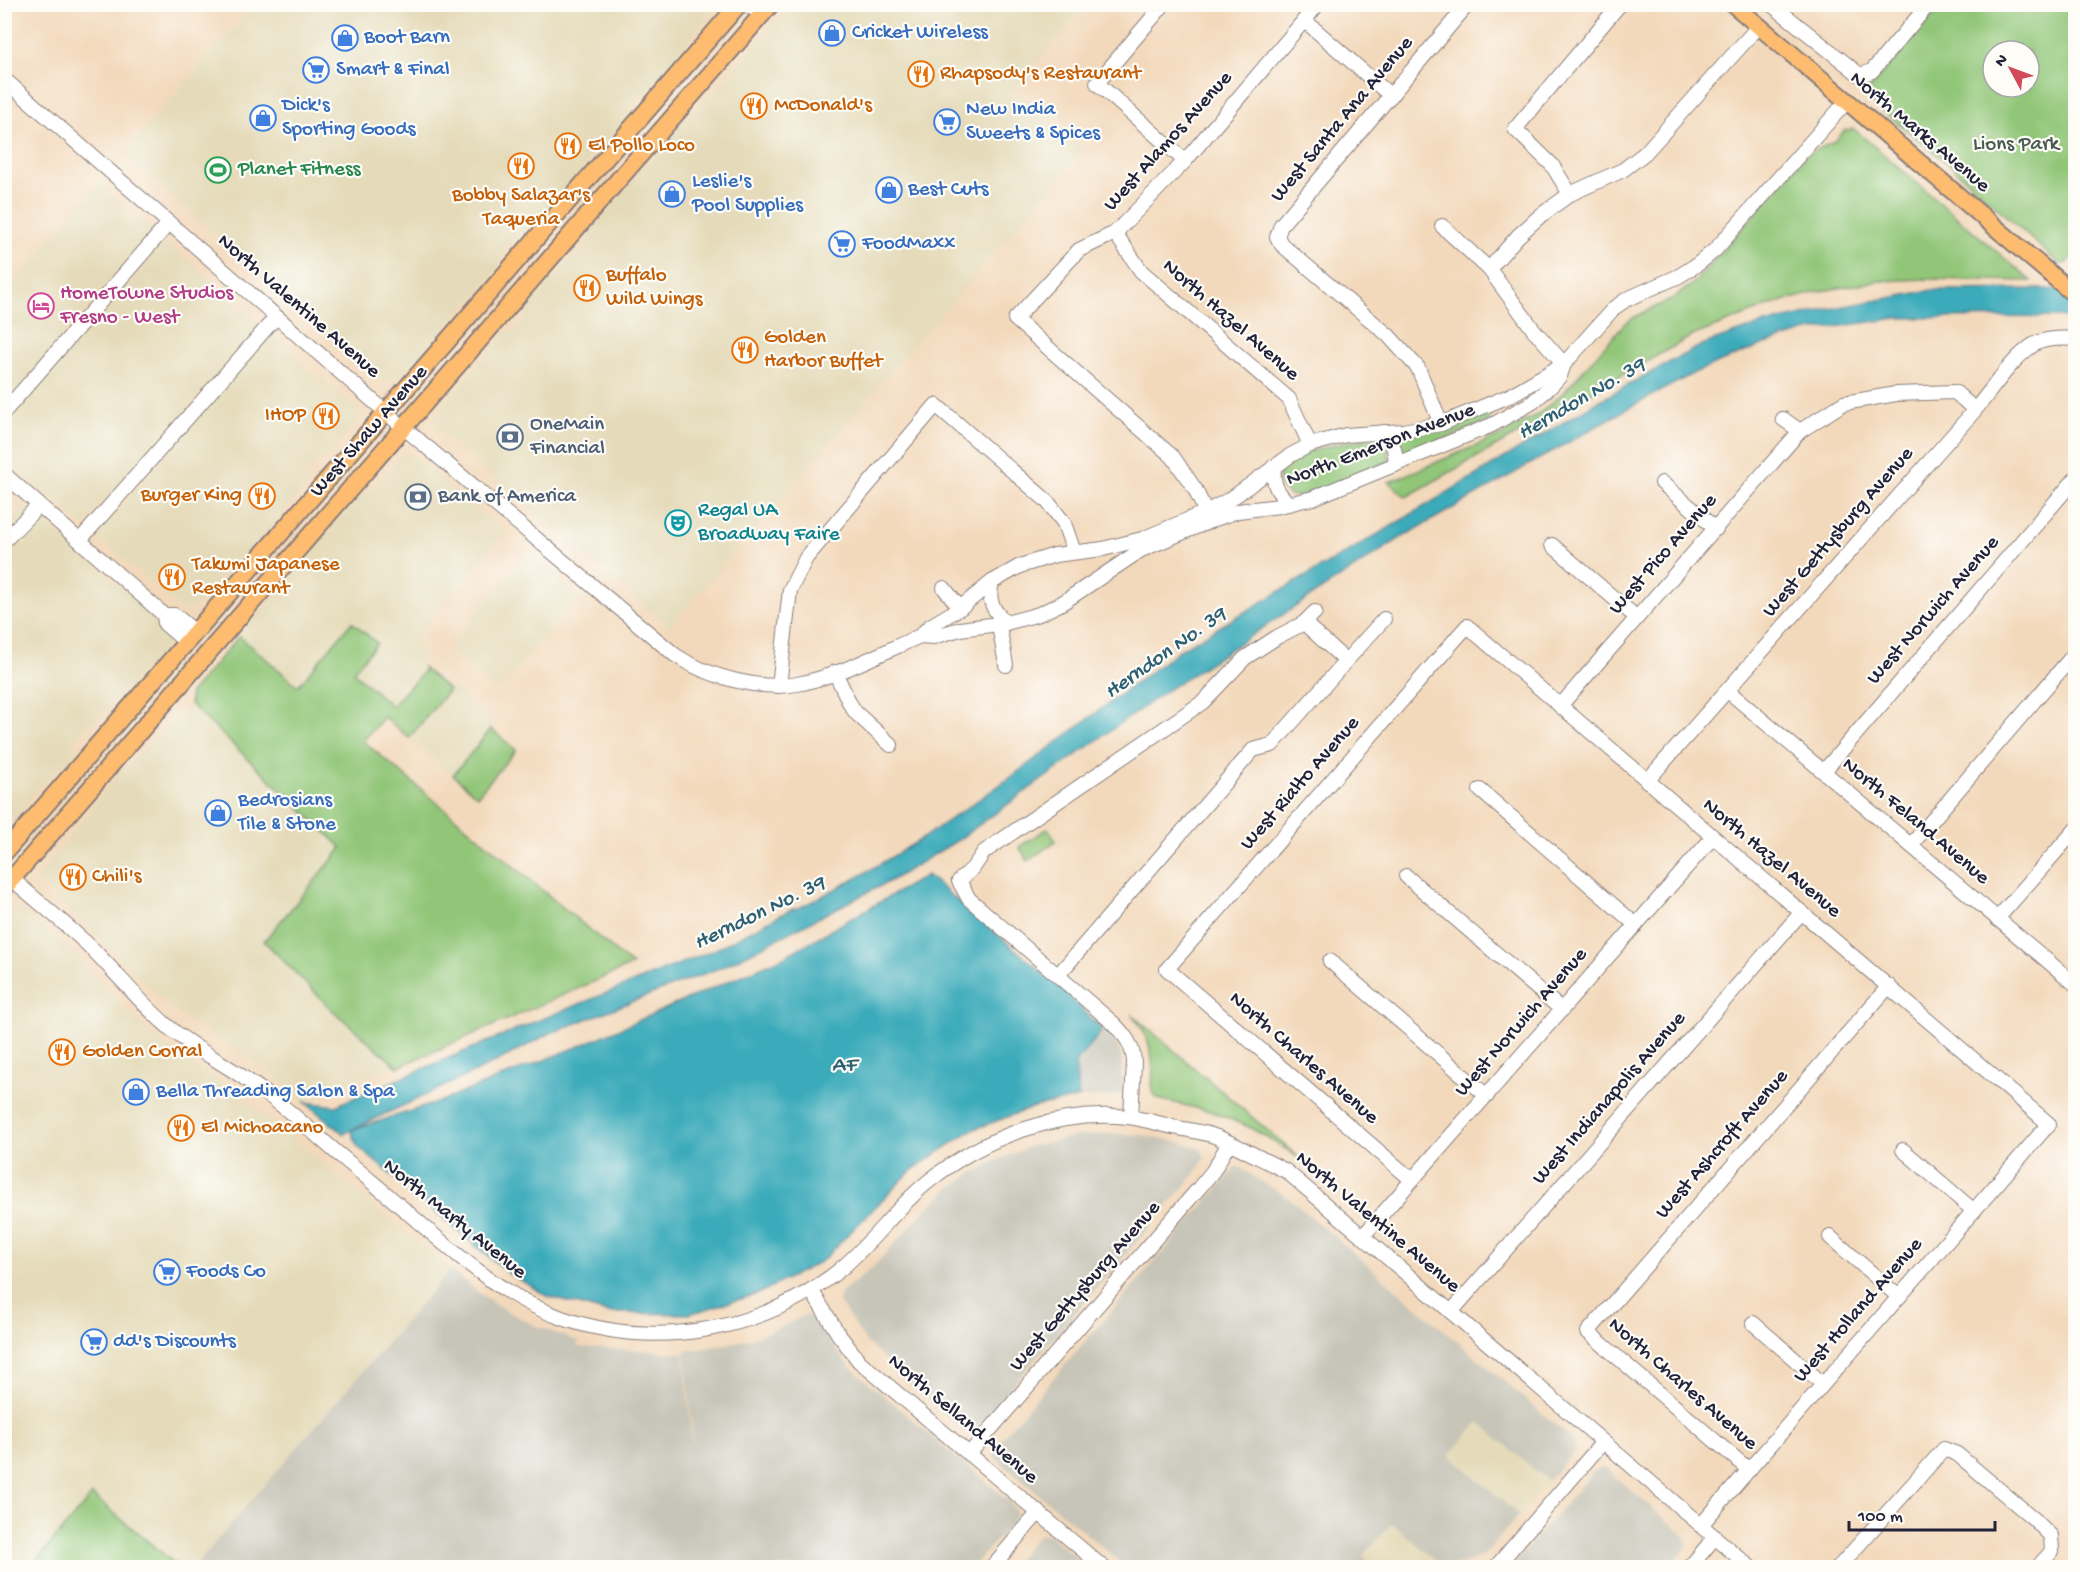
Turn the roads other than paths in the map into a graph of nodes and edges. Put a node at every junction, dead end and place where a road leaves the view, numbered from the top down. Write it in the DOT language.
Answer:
graph roads {
  1 [pos="739,4"];
  2 [pos="744,4"];
  3 [pos="1164,4"];
  4 [pos="1318,4"];
  5 [pos="1468,4"];
  6 [pos="1620,4"];
  7 [pos="1732,4"];
  8 [pos="1929,4"];
  9 [pos="1772,5"];
  10 [pos="764,7"];
  11 [pos="1304,20"];
  12 [pos="1758,27"];
  13 [pos="4,79"];
  14 [pos="1391,96"];
  15 [pos="1847,101"];
  16 [pos="646,111"];
  17 [pos="1185,161"];
  18 [pos="1569,195"];
  19 [pos="169,223"];
  20 [pos="1442,226"];
  21 [pos="1115,233"];
  22 [pos="569,238"];
  23 [pos="1489,269"];
  24 [pos="2072,288"];
  25 [pos="276,317"];
  26 [pos="2076,339"];
  27 [pos="1564,364"];
  28 [pos="1975,410"];
  29 [pos="4,412"];
  30 [pos="386,412"];
  31 [pos="1783,418"];
  32 [pos="1440,424"];
  33 [pos="403,427"];
  34 [pos="1384,432"];
  35 [pos="1800,432"];
  36 [pos="1310,445"];
  37 [pos="1395,465"];
  38 [pos="1274,466"];
  39 [pos="4,474"];
  40 [pos="2076,478"];
  41 [pos="1662,483"];
  42 [pos="1289,504"];
  43 [pos="39,505"];
  44 [pos="1208,516"];
  45 [pos="1716,529"];
  46 [pos="80,540"];
  47 [pos="4,542"];
  48 [pos="1552,545"];
  49 [pos="1074,552"];
  50 [pos="992,582"];
  51 [pos="944,588"];
  52 [pos="960,608"];
  53 [pos="1315,612"];
  54 [pos="1637,618"];
  55 [pos="1384,619"];
  56 [pos="1304,623"];
  57 [pos="1003,624"];
  58 [pos="1467,626"];
  59 [pos="921,636"];
  60 [pos="191,637"];
  61 [pos="2076,652"];
  62 [pos="1346,661"];
  63 [pos="1006,665"];
  64 [pos="835,672"];
  65 [pos="779,686"];
  66 [pos="1728,690"];
  67 [pos="166,700"];
  68 [pos="1560,706"];
  69 [pos="891,745"];
  70 [pos="1824,771"];
  71 [pos="1647,781"];
  72 [pos="1480,790"];
  73 [pos="2076,829"];
  74 [pos="1713,837"];
  75 [pos="1911,845"];
  76 [pos="4,854"];
  77 [pos="1406,876"];
  78 [pos="7,880"];
  79 [pos="1801,913"];
  80 [pos="1997,919"];
  81 [pos="1636,925"];
  82 [pos="1330,961"];
  83 [pos="1167,969"];
  84 [pos="1058,975"];
  85 [pos="2076,985"];
  86 [pos="1889,986"];
  87 [pos="1562,1010"];
  88 [pos="1486,1096"];
  89 [pos="1131,1118"];
  90 [pos="2049,1124"];
  91 [pos="1229,1143"];
  92 [pos="1903,1150"];
  93 [pos="1412,1180"];
  94 [pos="1974,1211"];
  95 [pos="1363,1236"];
  96 [pos="1830,1237"];
  97 [pos="811,1290"];
  98 [pos="1899,1297"];
  99 [pos="1451,1312"];
  100 [pos="1753,1323"];
  101 [pos="1588,1332"];
  102 [pos="1823,1384"];
  103 [pos="1603,1442"];
  104 [pos="969,1454"];
  105 [pos="1749,1470"];
  106 [pos="1039,1512"];
  107 [pos="1701,1525"];
  108 [pos="1715,1537"];
  109 [pos="991,1568"];
  110 [pos="1104,1568"];
  111 [pos="1495,1568"];
  112 [pos="1689,1568"];
  113 [pos="1751,1568"];
  114 [pos="1838,1568"];
  115 [pos="2037,1568"];
  1 -- 16 [label="main road, West Shaw Avenue"];
  2 -- 10 [label="street"];
  3 -- 17 [label="street"];
  4 -- 11 [label="street, West Alamos Avenue"];
  5 -- 14 [label="street, West Santa Ana Avenue"];
  6 -- 18 [label="street"];
  7 -- 12 [label="main road, North Marks Avenue"];
  8 -- 9 [label="street, North Marks Avenue"];
  10 -- 22 [label="main road, West Shaw Avenue"];
  11 -- 14 [label="street"];
  11 -- 17 [label="street, West Alamos Avenue"];
  12 -- 15 [label="main road, North Marks Avenue"];
  12 -- 18 [label="street"];
  13 -- 19 [label="street, North Valentine Avenue"];
  14 -- 32 [label="street, West Santa Ana Avenue"];
  15 -- 24 [label="main road, North Marks Avenue"];
  15 -- 27 [label="street, North Emerson Avenue"];
  16 -- 22 [label="main road"];
  16 -- 30 [label="main road, West Shaw Avenue"];
  17 -- 21 [label="street, West Alamos Avenue"];
  18 -- 23 [label="street"];
  19 -- 25 [label="street, North Valentine Avenue"];
  19 -- 29 [label="street"];
  20 -- 23 [label="street"];
  21 -- 36 [label="street, North Hazel Avenue"];
  21 -- 44 [label="street, West Alamos Avenue"];
  22 -- 33 [label="main road, West Shaw Avenue"];
  23 -- 27 [label="street"];
  25 -- 30 [label="street, North Valentine Avenue"];
  25 -- 46 [label="street"];
  26 -- 28 [label="street, West Gettysburg Avenue"];
  27 -- 32 [label="street, North Emerson Avenue"];
  27 -- 37 [label="street, North Emerson Avenue"];
  28 -- 35 [label="street, West Pico Avenue"];
  28 -- 66 [label="street, West Gettysburg Avenue"];
  30 -- 33 [label="street, North Valentine Avenue"];
  30 -- 60 [label="main road, West Shaw Avenue"];
  31 -- 35 [label="street"];
  32 -- 34 [label="street, North Emerson Avenue"];
  33 -- 65 [label="street, North Valentine Avenue"];
  33 -- 67 [label="main road, West Shaw Avenue"];
  34 -- 36 [label="street, North Emerson Avenue"];
  34 -- 37 [label="street"];
  35 -- 45 [label="street, West Pico Avenue"];
  36 -- 38 [label="street, North Emerson Avenue"];
  37 -- 42 [label="street, North Emerson Avenue"];
  38 -- 42 [label="street"];
  38 -- 44 [label="street, North Emerson Avenue"];
  39 -- 43 [label="street"];
  40 -- 70 [label="street, West Norwich Avenue"];
  41 -- 45 [label="street"];
  42 -- 44 [label="street, North Emerson Avenue"];
  43 -- 46 [label="street"];
  43 -- 47 [label="street"];
  44 -- 49 [label="street, North Emerson Avenue"];
  44 -- 57 [label="street, North Emerson Avenue"];
  45 -- 54 [label="street, West Pico Avenue"];
  46 -- 60 [label="street"];
  48 -- 54 [label="street"];
  49 -- 50 [label="street, North Emerson Avenue"];
  49 -- 65 [label="street"];
  50 -- 52 [label="street, North Emerson Avenue"];
  50 -- 57 [label="street"];
  51 -- 52 [label="street"];
  52 -- 59 [label="street, North Emerson Avenue"];
  53 -- 56 [label="street"];
  54 -- 68 [label="street, West Pico Avenue"];
  55 -- 62 [label="street"];
  56 -- 62 [label="street"];
  56 -- 84 [label="street"];
  57 -- 59 [label="street, North Emerson Avenue"];
  57 -- 63 [label="street"];
  58 -- 68 [label="street, North Hazel Avenue"];
  58 -- 83 [label="street, West Rialto Avenue"];
  59 -- 64 [label="street, North Emerson Avenue"];
  60 -- 67 [label="main road"];
  60 -- 76 [label="main road, West Shaw Avenue"];
  61 -- 75 [label="street"];
  62 -- 84 [label="street"];
  64 -- 65 [label="street, North Emerson Avenue"];
  64 -- 69 [label="street"];
  66 -- 70 [label="street, North Feland Avenue"];
  66 -- 71 [label="street, West Gettysburg Avenue"];
  67 -- 78 [label="main road, West Shaw Avenue"];
  68 -- 71 [label="street, North Hazel Avenue"];
  70 -- 75 [label="street, North Feland Avenue"];
  71 -- 74 [label="street, North Hazel Avenue"];
  72 -- 81 [label="street"];
  73 -- 80 [label="street"];
  74 -- 79 [label="street, North Hazel Avenue"];
  74 -- 81 [label="street, West Norwich Avenue"];
  75 -- 80 [label="street, North Feland Avenue"];
  77 -- 87 [label="street"];
  78 -- 97 [label="street, North Marty Avenue"];
  79 -- 86 [label="street, North Hazel Avenue"];
  79 -- 99 [label="street, West Indianapolis Avenue"];
  80 -- 85 [label="street, North Feland Avenue"];
  81 -- 87 [label="street, West Norwich Avenue"];
  82 -- 88 [label="street"];
  83 -- 93 [label="street, North Charles Avenue"];
  84 -- 89 [label="street"];
  86 -- 90 [label="street, North Hazel Avenue"];
  86 -- 101 [label="street, West Ashcroft Avenue"];
  87 -- 88 [label="street, West Norwich Avenue"];
  88 -- 93 [label="street, West Norwich Avenue"];
  89 -- 91 [label="street, North Valentine Avenue"];
  89 -- 97 [label="street, North Marty Avenue"];
  90 -- 94 [label="street, West Holland Avenue"];
  91 -- 95 [label="street, North Valentine Avenue"];
  91 -- 104 [label="street, West Gettysburg Avenue"];
  92 -- 94 [label="street"];
  93 -- 95 [label="street, West Norwich Avenue"];
  94 -- 98 [label="street, West Holland Avenue"];
  95 -- 99 [label="street, North Valentine Avenue"];
  96 -- 98 [label="street"];
  97 -- 104 [label="street, North Selland Avenue"];
  98 -- 102 [label="street, West Holland Avenue"];
  99 -- 103 [label="street, North Valentine Avenue"];
  100 -- 102 [label="street"];
  101 -- 105 [label="street, North Charles Avenue"];
  102 -- 105 [label="street, West Holland Avenue"];
  103 -- 107 [label="street, North Valentine Avenue"];
  103 -- 111 [label="street"];
  104 -- 106 [label="street, North Selland Avenue"];
  105 -- 107 [label="street, West Holland Avenue"];
  106 -- 109 [label="street"];
  106 -- 110 [label="street, North Selland Avenue"];
  107 -- 108 [label="street, North Valentine Avenue"];
  108 -- 112 [label="street"];
  108 -- 113 [label="street, North Valentine Avenue"];
  114 -- 115 [label="street"];
}
